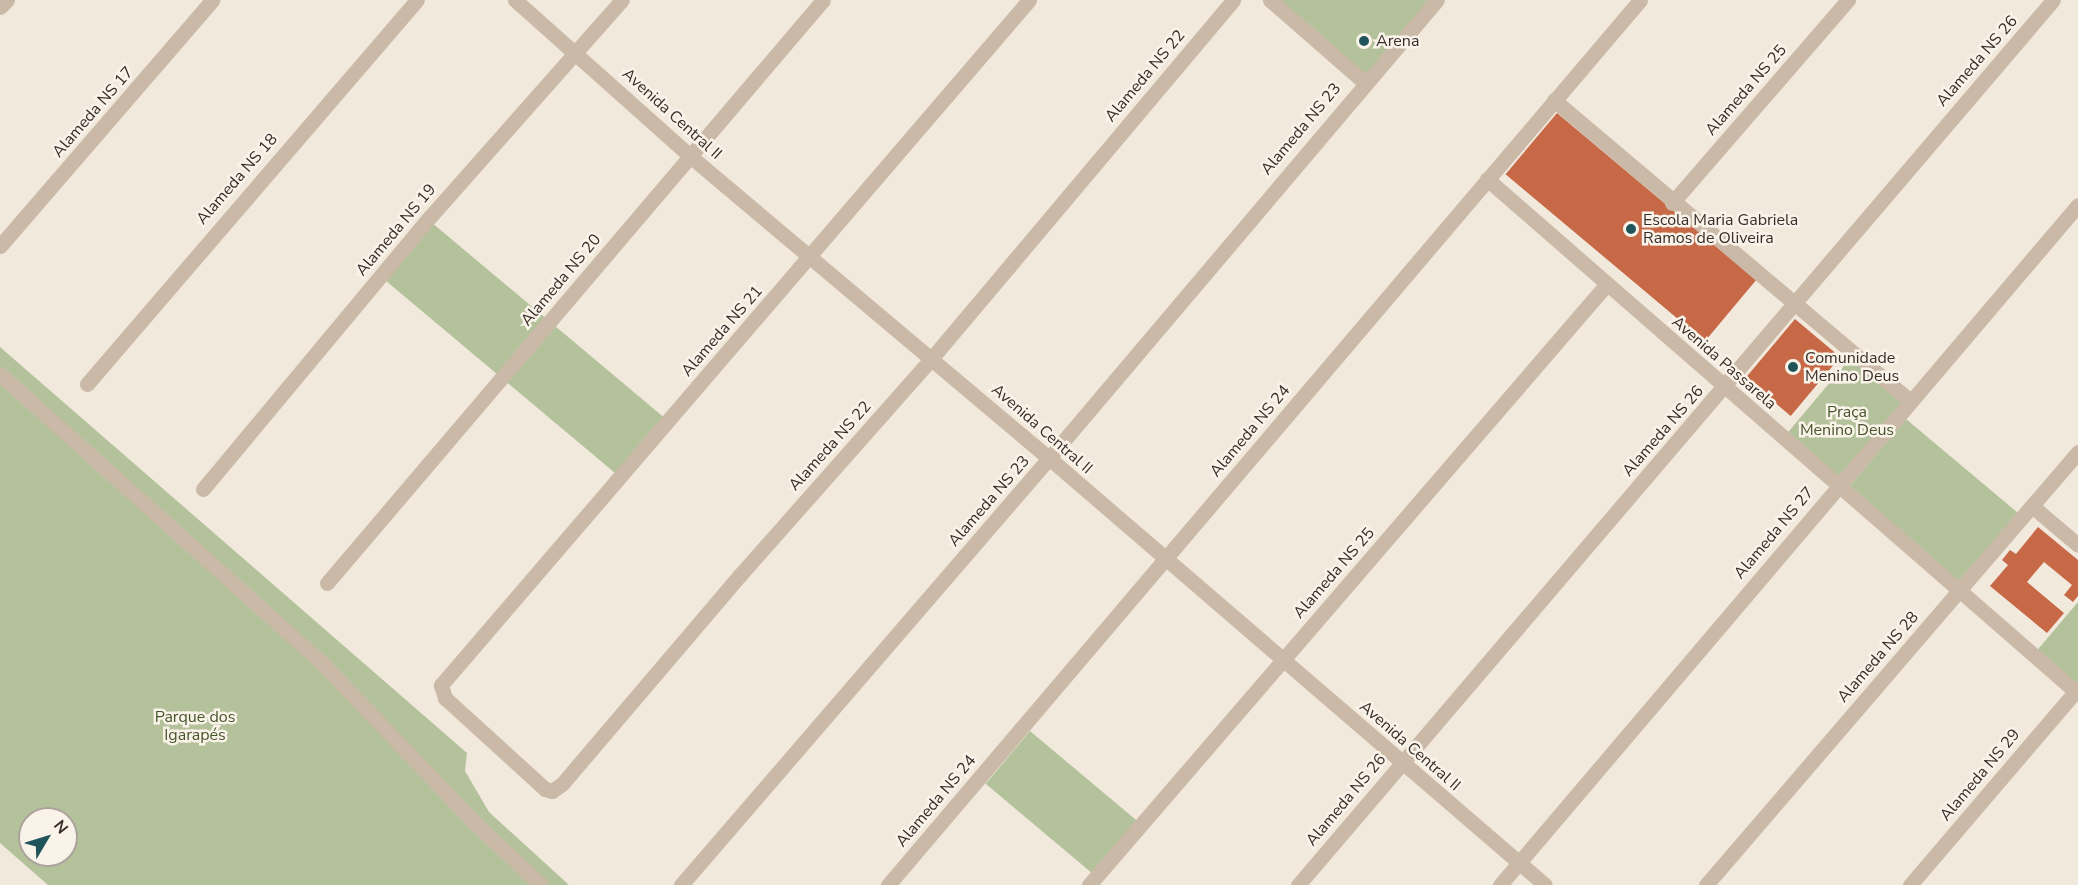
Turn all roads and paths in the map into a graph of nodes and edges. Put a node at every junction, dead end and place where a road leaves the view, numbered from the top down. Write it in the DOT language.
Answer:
graph roads {
  1 [pos="7,0"];
  2 [pos="212,0"];
  3 [pos="417,0"];
  4 [pos="515,0"];
  5 [pos="622,0"];
  6 [pos="823,0"];
  7 [pos="1029,0"];
  8 [pos="1233,0"];
  9 [pos="1269,0"];
  10 [pos="1437,0"];
  11 [pos="1640,0"];
  12 [pos="1848,0"];
  13 [pos="2053,0"];
  14 [pos="0,7"];
  15 [pos="577,53"];
  16 [pos="1364,82"];
  17 [pos="1554,100"];
  18 [pos="690,156"];
  19 [pos="1487,180"];
  20 [pos="1672,203"];
  21 [pos="2078,206"];
  22 [pos="0,246"];
  23 [pos="810,258"];
  24 [pos="1606,285"];
  25 [pos="1792,304"];
  26 [pos="931,359"];
  27 [pos="0,374"];
  28 [pos="87,384"];
  29 [pos="1725,387"];
  30 [pos="1910,401"];
  31 [pos="2078,452"];
  32 [pos="1049,458"];
  33 [pos="1838,485"];
  34 [pos="203,489"];
  35 [pos="2032,506"];
  36 [pos="2078,545"];
  37 [pos="1164,560"];
  38 [pos="327,583"];
  39 [pos="1959,590"];
  40 [pos="1283,660"];
  41 [pos="441,685"];
  42 [pos="2077,689"];
  43 [pos="1402,763"];
  44 [pos="1519,863"];
  45 [pos="541,885"];
  46 [pos="681,885"];
  47 [pos="888,885"];
  48 [pos="1089,885"];
  49 [pos="1298,885"];
  50 [pos="1500,885"];
  51 [pos="1545,885"];
  52 [pos="1706,885"];
  53 [pos="1910,885"];
  1 -- 14 [label="street"];
  2 -- 22 [label="street, Alameda NS 17"];
  3 -- 28 [label="street, Alameda NS 18"];
  4 -- 15 [label="street, Avenida Central II"];
  5 -- 15 [label="street, Alameda NS 19"];
  6 -- 18 [label="street, Alameda NS 20"];
  7 -- 23 [label="street, Alameda NS 21"];
  8 -- 26 [label="street, Alameda NS 22"];
  9 -- 16 [label="street"];
  10 -- 16 [label="street, Alameda NS 23"];
  11 -- 17 [label="street, Alameda NS 24"];
  12 -- 20 [label="street, Alameda NS 25"];
  13 -- 25 [label="street, Alameda NS 26"];
  15 -- 18 [label="street, Avenida Central II"];
  15 -- 34 [label="street, Alameda NS 19"];
  16 -- 32 [label="street, Alameda NS 23"];
  17 -- 19 [label="street, Alameda NS 24"];
  17 -- 20 [label="street"];
  18 -- 23 [label="street, Avenida Central II"];
  18 -- 38 [label="street, Alameda NS 20"];
  19 -- 24 [label="street, Avenida Passarela"];
  19 -- 37 [label="street, Alameda NS 24"];
  20 -- 25 [label="street"];
  21 -- 30 [label="street, Alameda NS 27"];
  23 -- 26 [label="street, Avenida Central II"];
  23 -- 41 [label="street, Alameda NS 21"];
  24 -- 29 [label="street, Avenida Passarela"];
  24 -- 40 [label="street, Alameda NS 25"];
  25 -- 29 [label="street, Alameda NS 26"];
  25 -- 30 [label="street"];
  26 -- 32 [label="street, Avenida Central II"];
  26 -- 41 [label="street, Alameda NS 22"];
  27 -- 45 [label="street"];
  29 -- 33 [label="street, Avenida Passarela"];
  29 -- 43 [label="street, Alameda NS 26"];
  30 -- 33 [label="street, Alameda NS 27"];
  31 -- 35 [label="street, Alameda NS 28"];
  32 -- 37 [label="street, Avenida Central II"];
  32 -- 46 [label="street, Alameda NS 23"];
  33 -- 39 [label="street, Avenida Passarela"];
  33 -- 44 [label="street, Alameda NS 27"];
  35 -- 36 [label="street"];
  35 -- 39 [label="street, Alameda NS 28"];
  37 -- 40 [label="street, Avenida Central II"];
  37 -- 47 [label="street, Alameda NS 24"];
  39 -- 42 [label="street, Avenida Passarela"];
  39 -- 52 [label="street, Alameda NS 28"];
  40 -- 43 [label="street, Avenida Central II"];
  40 -- 48 [label="street, Alameda NS 25"];
  42 -- 53 [label="street, Alameda NS 29"];
  43 -- 44 [label="street, Avenida Central II"];
  43 -- 49 [label="street, Alameda NS 26"];
  44 -- 50 [label="street, Alameda NS 27"];
  44 -- 51 [label="street, Avenida Central II"];
}
